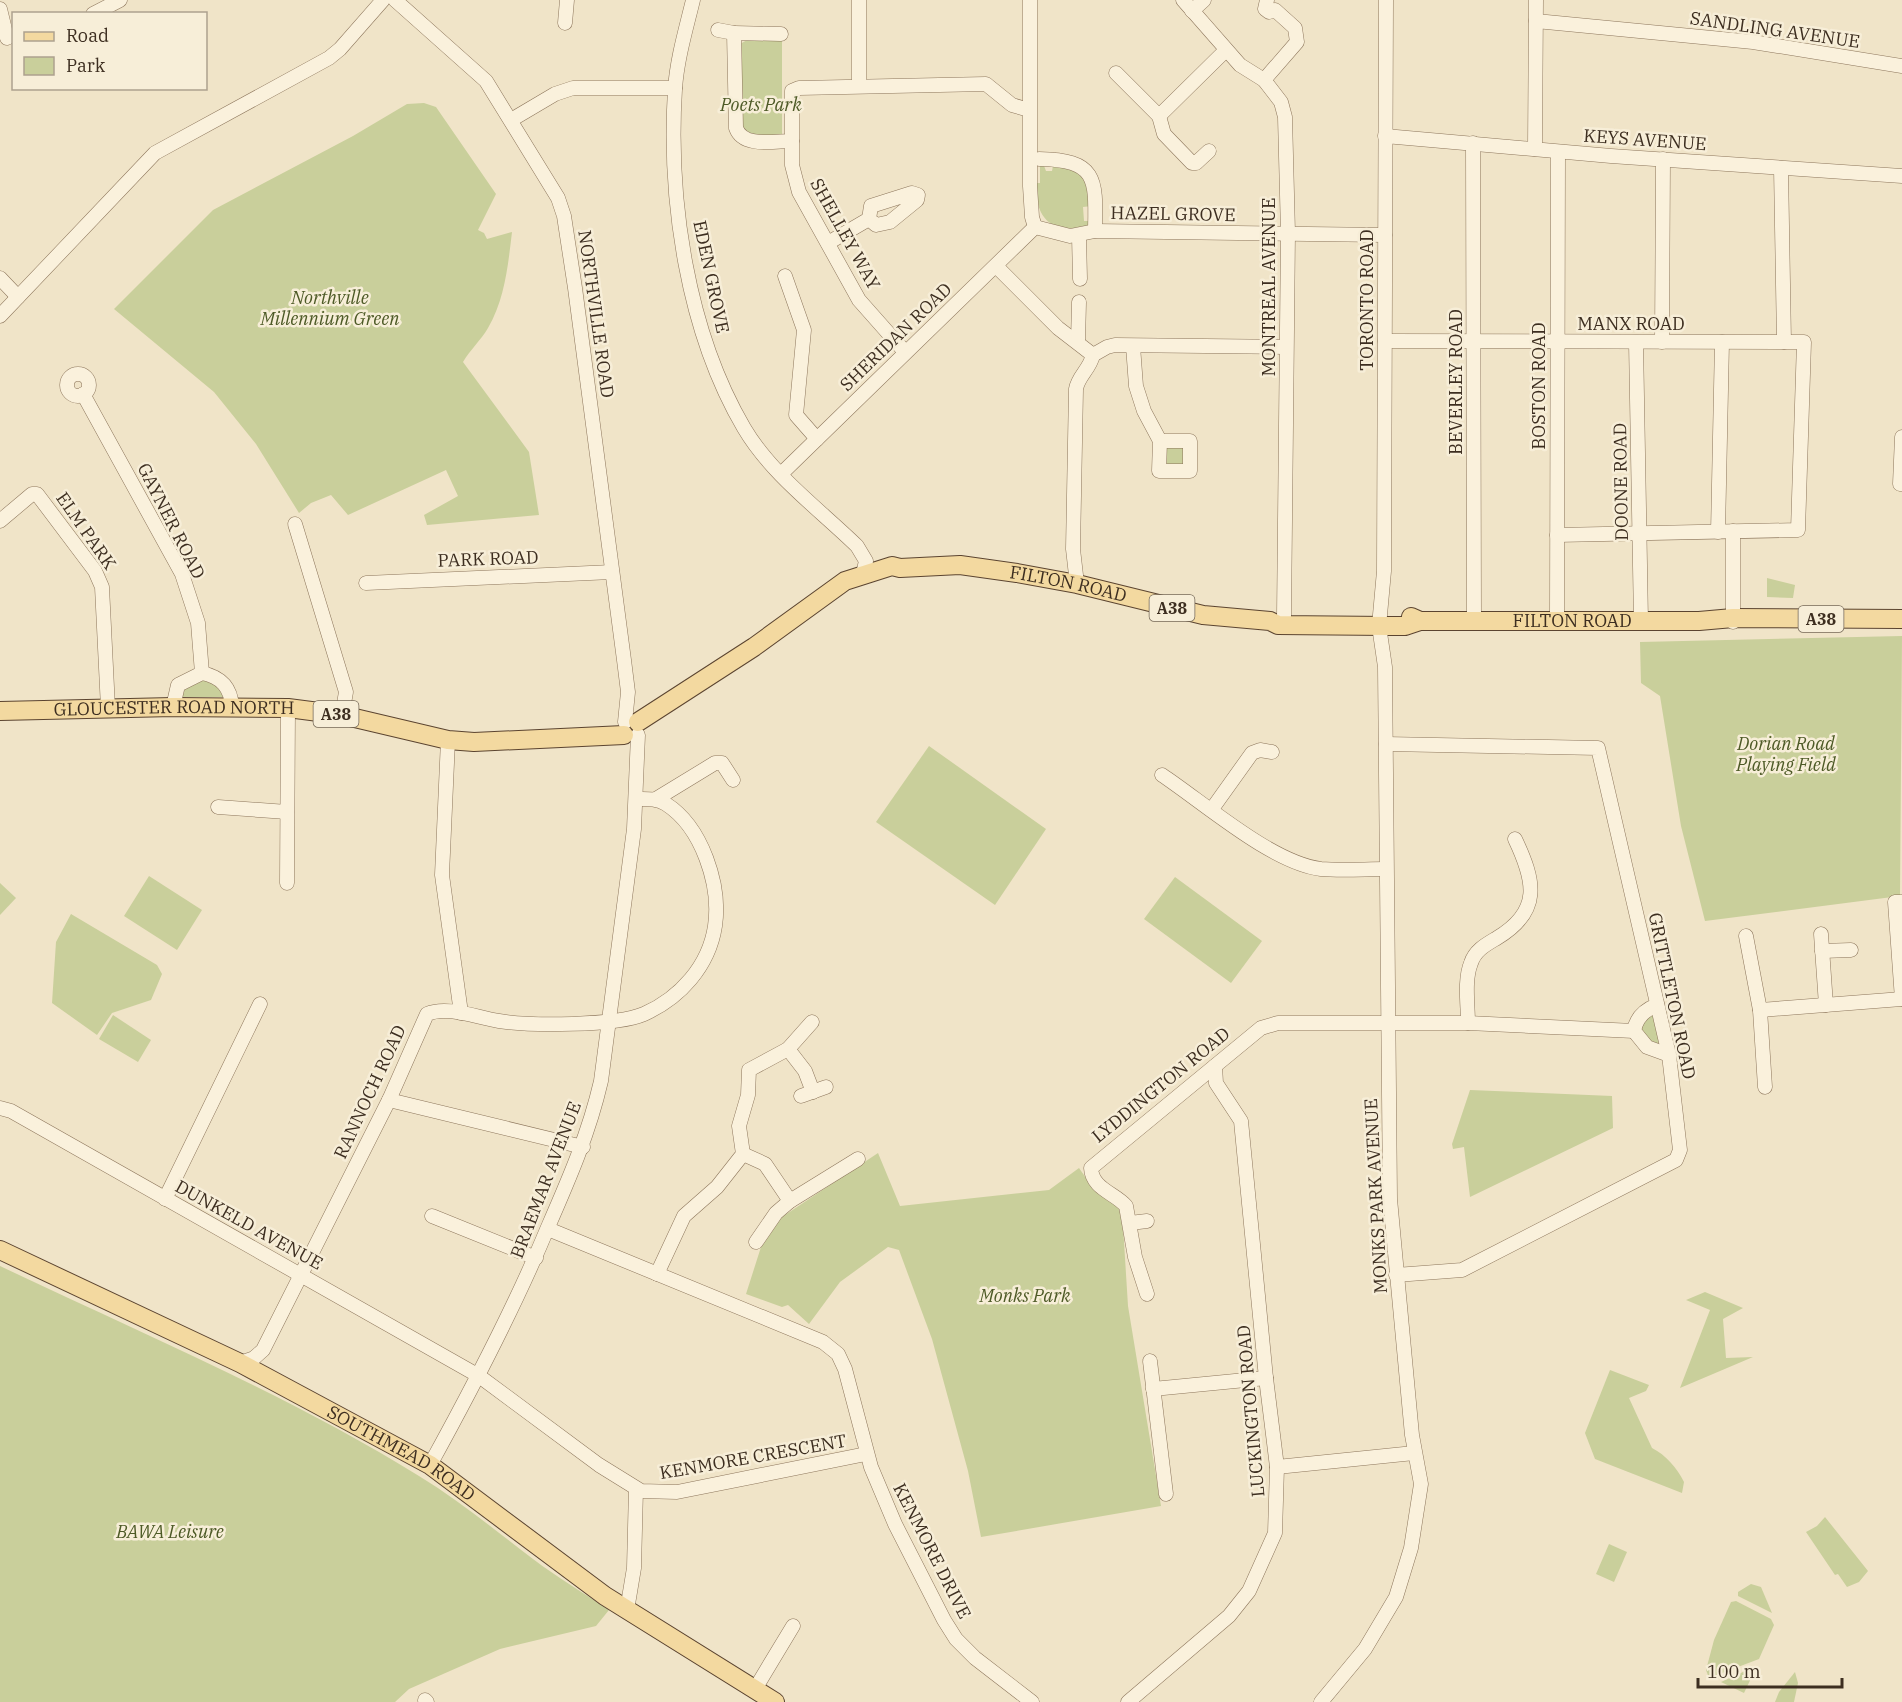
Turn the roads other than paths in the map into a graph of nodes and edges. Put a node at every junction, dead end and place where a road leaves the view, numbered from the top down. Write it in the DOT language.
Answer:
graph roads {
  1 [pos="120,0"];
  2 [pos="383,0"];
  3 [pos="395,0"];
  4 [pos="567,0"];
  5 [pos="693,0"];
  6 [pos="859,0"];
  7 [pos="1030,0"];
  8 [pos="1204,0"];
  9 [pos="1386,0"];
  10 [pos="1536,0"];
  11 [pos="1273,2"];
  12 [pos="1187,5"];
  13 [pos="0,9"];
  14 [pos="97,12"];
  15 [pos="1536,21"];
  16 [pos="565,23"];
  17 [pos="718,30"];
  18 [pos="734,33"];
  19 [pos="781,34"];
  20 [pos="7,38"];
  21 [pos="1226,50"];
  22 [pos="1902,66"];
  23 [pos="1116,74"];
  24 [pos="1264,80"];
  25 [pos="859,86"];
  26 [pos="675,88"];
  27 [pos="1029,110"];
  28 [pos="1159,116"];
  29 [pos="512,120"];
  30 [pos="1385,136"];
  31 [pos="792,141"];
  32 [pos="1473,142"];
  33 [pos="1535,149"];
  34 [pos="1209,151"];
  35 [pos="1558,152"];
  36 [pos="1663,159"];
  37 [pos="1046,162"];
  38 [pos="1781,168"];
  39 [pos="1902,176"];
  40 [pos="869,219"];
  41 [pos="1035,227"];
  42 [pos="1095,231"];
  43 [pos="1288,234"];
  44 [pos="1385,235"];
  45 [pos="1078,236"];
  46 [pos="828,243"];
  47 [pos="996,266"];
  48 [pos="785,276"];
  49 [pos="0,278"];
  50 [pos="1080,279"];
  51 [pos="18,297"];
  52 [pos="1079,302"];
  53 [pos="0,316"];
  54 [pos="1385,340"];
  55 [pos="1078,341"];
  56 [pos="1473,341"];
  57 [pos="1558,341"];
  58 [pos="1636,342"];
  59 [pos="1662,342"];
  60 [pos="1722,342"];
  61 [pos="1784,342"];
  62 [pos="1133,346"];
  63 [pos="1286,347"];
  64 [pos="905,352"];
  65 [pos="1093,355"];
  66 [pos="83,394"];
  67 [pos="1902,437"];
  68 [pos="817,439"];
  69 [pos="1160,441"];
  70 [pos="781,474"];
  71 [pos="1902,484"];
  72 [pos="0,521"];
  73 [pos="295,524"];
  74 [pos="1733,531"];
  75 [pos="1718,532"];
  76 [pos="1639,533"];
  77 [pos="1557,535"];
  78 [pos="857,546"];
  79 [pos="896,567"];
  80 [pos="612,572"];
  81 [pos="863,574"];
  82 [pos="366,583"];
  83 [pos="1077,584"];
  84 [pos="836,589"];
  85 [pos="1384,618"];
  86 [pos="1277,619"];
  87 [pos="1902,619"];
  88 [pos="1733,620"];
  89 [pos="1474,621"];
  90 [pos="1557,621"];
  91 [pos="1641,621"];
  92 [pos="202,673"];
  93 [pos="108,700"];
  94 [pos="173,707"];
  95 [pos="232,707"];
  96 [pos="288,708"];
  97 [pos="0,711"];
  98 [pos="342,715"];
  99 [pos="632,728"];
  100 [pos="448,740"];
  101 [pos="1386,744"];
  102 [pos="1272,752"];
  103 [pos="1162,775"];
  104 [pos="733,780"];
  105 [pos="636,799"];
  106 [pos="656,799"];
  107 [pos="1212,809"];
  108 [pos="287,812"];
  109 [pos="224,813"];
  110 [pos="1515,839"];
  111 [pos="1386,869"];
  112 [pos="272,870"];
  113 [pos="1899,902"];
  114 [pos="1821,934"];
  115 [pos="1746,936"];
  116 [pos="1851,950"];
  117 [pos="1822,951"];
  118 [pos="1902,999"];
  119 [pos="260,1004"];
  120 [pos="1657,1005"];
  121 [pos="1826,1005"];
  122 [pos="1760,1010"];
  123 [pos="461,1013"];
  124 [pos="610,1021"];
  125 [pos="812,1022"];
  126 [pos="1388,1023"];
  127 [pos="1468,1023"];
  128 [pos="1634,1031"];
  129 [pos="788,1049"];
  130 [pos="1669,1054"];
  131 [pos="1215,1066"];
  132 [pos="1765,1087"];
  133 [pos="813,1092"];
  134 [pos="389,1100"];
  135 [pos="0,1108"];
  136 [pos="583,1147"];
  137 [pos="743,1154"];
  138 [pos="858,1158"];
  139 [pos="165,1199"];
  140 [pos="790,1201"];
  141 [pos="432,1216"];
  142 [pos="1147,1221"];
  143 [pos="1130,1223"];
  144 [pos="548,1229"];
  145 [pos="756,1242"];
  146 [pos="0,1250"];
  147 [pos="536,1258"];
  148 [pos="657,1274"];
  149 [pos="300,1275"];
  150 [pos="1396,1275"];
  151 [pos="1140,1287"];
  152 [pos="263,1350"];
  153 [pos="1150,1361"];
  154 [pos="240,1364"];
  155 [pos="479,1376"];
  156 [pos="268,1378"];
  157 [pos="1266,1378"];
  158 [pos="1153,1389"];
  159 [pos="1414,1453"];
  160 [pos="866,1454"];
  161 [pos="430,1465"];
  162 [pos="1277,1467"];
  163 [pos="1167,1485"];
  164 [pos="636,1489"];
  165 [pos="629,1586"];
  166 [pos="605,1596"];
  167 [pos="627,1610"];
  168 [pos="793,1626"];
  169 [pos="755,1689"];
  170 [pos="775,1702"];
  171 [pos="1032,1702"];
  172 [pos="1128,1702"];
  173 [pos="1321,1702"];
  1 -- 14 [label="street"];
  2 -- 51 [label="street"];
  3 -- 29 [label="street, NORTHVILLE ROAD"];
  4 -- 16 [label="street"];
  5 -- 26 [label="street, EDEN GROVE"];
  6 -- 25 [label="street"];
  7 -- 27 [label="street"];
  8 -- 12 [label="street"];
  9 -- 30 [label="street, TORONTO ROAD"];
  10 -- 15 [label="street"];
  11 -- 24 [label="street"];
  12 -- 21 [label="street, MONTREAL AVENUE"];
  13 -- 20 [label="street"];
  15 -- 22 [label="street, SANDLING AVENUE"];
  15 -- 33 [label="street"];
  17 -- 18 [label="street"];
  18 -- 19 [label="street"];
  18 -- 31 [label="street"];
  21 -- 24 [label="street, MONTREAL AVENUE"];
  21 -- 28 [label="street"];
  23 -- 28 [label="street"];
  24 -- 43 [label="street, MONTREAL AVENUE"];
  25 -- 27 [label="street"];
  25 -- 31 [label="street, SHELLEY WAY"];
  26 -- 29 [label="street"];
  26 -- 70 [label="street, EDEN GROVE"];
  27 -- 41 [label="street"];
  28 -- 34 [label="street"];
  29 -- 80 [label="street, NORTHVILLE ROAD"];
  30 -- 32 [label="street, KEYS AVENUE"];
  30 -- 44 [label="street, TORONTO ROAD"];
  31 -- 46 [label="street, SHELLEY WAY"];
  32 -- 33 [label="street, KEYS AVENUE"];
  32 -- 56 [label="street, BEVERLEY ROAD"];
  33 -- 35 [label="street, KEYS AVENUE"];
  35 -- 36 [label="street, KEYS AVENUE"];
  35 -- 57 [label="street, BOSTON ROAD"];
  36 -- 38 [label="street, KEYS AVENUE"];
  36 -- 59 [label="street"];
  37 -- 42 [label="street"];
  38 -- 39 [label="street, KEYS AVENUE"];
  38 -- 61 [label="street"];
  40 -- 46 [label="street"];
  41 -- 45 [label="street, HAZEL GROVE"];
  41 -- 47 [label="street, SHERIDAN ROAD"];
  42 -- 43 [label="street, HAZEL GROVE"];
  42 -- 45 [label="street, HAZEL GROVE"];
  43 -- 44 [label="street, HAZEL GROVE"];
  43 -- 63 [label="street, MONTREAL AVENUE"];
  44 -- 54 [label="street, TORONTO ROAD"];
  45 -- 50 [label="street"];
  46 -- 64 [label="street, SHELLEY WAY"];
  47 -- 55 [label="street"];
  47 -- 64 [label="street, SHERIDAN ROAD"];
  48 -- 68 [label="street"];
  49 -- 51 [label="street"];
  51 -- 53 [label="street"];
  52 -- 55 [label="street"];
  54 -- 56 [label="street, MANX ROAD"];
  54 -- 85 [label="street, TORONTO ROAD"];
  55 -- 65 [label="street"];
  56 -- 57 [label="street, MANX ROAD"];
  56 -- 89 [label="street, BEVERLEY ROAD"];
  57 -- 58 [label="street, MANX ROAD"];
  57 -- 77 [label="street, BOSTON ROAD"];
  58 -- 59 [label="street, MANX ROAD"];
  58 -- 76 [label="street, DOONE ROAD"];
  59 -- 60 [label="street, MANX ROAD"];
  60 -- 61 [label="street, MANX ROAD"];
  60 -- 75 [label="street"];
  61 -- 74 [label="street, MANX ROAD"];
  62 -- 63 [label="street"];
  62 -- 65 [label="street"];
  62 -- 69 [label="street"];
  63 -- 86 [label="street, MONTREAL AVENUE"];
  64 -- 68 [label="street, SHERIDAN ROAD"];
  65 -- 83 [label="street"];
  66 -- 92 [label="street, GAYNER ROAD"];
  67 -- 71 [label="street"];
  68 -- 70 [label="street, SHERIDAN ROAD"];
  70 -- 78 [label="street, EDEN GROVE"];
  72 -- 93 [label="street, ELM PARK"];
  73 -- 98 [label="street"];
  74 -- 75 [label="street"];
  74 -- 88 [label="street"];
  75 -- 76 [label="street"];
  76 -- 77 [label="street"];
  76 -- 91 [label="street, DOONE ROAD"];
  77 -- 90 [label="street, BOSTON ROAD"];
  78 -- 79 [label="street, EDEN GROVE"];
  78 -- 81 [label="street"];
  79 -- 81 [label="main road, FILTON ROAD / A38"];
  79 -- 83 [label="main road, FILTON ROAD / A38"];
  79 -- 84 [label="main road, FILTON ROAD / A38"];
  80 -- 82 [label="street, PARK ROAD"];
  80 -- 99 [label="street, NORTHVILLE ROAD"];
  81 -- 84 [label="main road, FILTON ROAD / A38"];
  83 -- 86 [label="main road, FILTON ROAD / A38"];
  84 -- 99 [label="main road, FILTON ROAD / A38"];
  85 -- 86 [label="main road, FILTON ROAD / A38"];
  85 -- 89 [label="main road, FILTON ROAD / A38"];
  85 -- 101 [label="street, MONKS PARK AVENUE"];
  87 -- 88 [label="main road, FILTON ROAD / A38"];
  88 -- 91 [label="main road, FILTON ROAD / A38"];
  89 -- 90 [label="main road, FILTON ROAD / A38"];
  90 -- 91 [label="main road, FILTON ROAD / A38"];
  92 -- 94 [label="street"];
  92 -- 95 [label="street"];
  93 -- 94 [label="main road, GLOUCESTER ROAD NORTH / A38"];
  93 -- 97 [label="main road, GLOUCESTER ROAD NORTH / A38"];
  94 -- 95 [label="main road, GLOUCESTER ROAD NORTH / A38"];
  95 -- 96 [label="main road, GLOUCESTER ROAD NORTH / A38"];
  96 -- 98 [label="main road, GLOUCESTER ROAD NORTH / A38"];
  96 -- 108 [label="street"];
  98 -- 100 [label="main road, GLOUCESTER ROAD NORTH / A38"];
  99 -- 100 [label="main road, GLOUCESTER ROAD NORTH / A38"];
  99 -- 105 [label="street, BRAEMAR AVENUE"];
  100 -- 123 [label="street"];
  101 -- 111 [label="street, MONKS PARK AVENUE"];
  101 -- 120 [label="street, GRITTLETON ROAD"];
  102 -- 107 [label="street"];
  103 -- 107 [label="street"];
  104 -- 106 [label="street"];
  105 -- 106 [label="street"];
  105 -- 124 [label="street, BRAEMAR AVENUE"];
  106 -- 124 [label="street, RANNOCH ROAD"];
  107 -- 111 [label="street"];
  108 -- 109 [label="street"];
  108 -- 112 [label="street"];
  110 -- 127 [label="street"];
  111 -- 126 [label="street, MONKS PARK AVENUE"];
  113 -- 118 [label="street"];
  114 -- 117 [label="street"];
  115 -- 122 [label="street"];
  116 -- 117 [label="street"];
  117 -- 121 [label="street"];
  118 -- 121 [label="street"];
  119 -- 139 [label="street"];
  120 -- 128 [label="street"];
  120 -- 130 [label="street, GRITTLETON ROAD"];
  121 -- 122 [label="street"];
  122 -- 132 [label="street"];
  123 -- 124 [label="street, RANNOCH ROAD"];
  123 -- 134 [label="street, RANNOCH ROAD"];
  124 -- 136 [label="street, BRAEMAR AVENUE"];
  125 -- 129 [label="street"];
  126 -- 127 [label="street"];
  126 -- 131 [label="street, LYDDINGTON ROAD"];
  126 -- 150 [label="street, MONKS PARK AVENUE"];
  127 -- 128 [label="street"];
  128 -- 130 [label="street"];
  129 -- 133 [label="street"];
  129 -- 137 [label="street"];
  130 -- 150 [label="street, GRITTLETON ROAD"];
  131 -- 143 [label="street, LYDDINGTON ROAD"];
  131 -- 157 [label="street, LUCKINGTON ROAD"];
  134 -- 136 [label="street"];
  134 -- 149 [label="street, RANNOCH ROAD"];
  135 -- 139 [label="street, DUNKELD AVENUE"];
  136 -- 144 [label="street, BRAEMAR AVENUE"];
  137 -- 140 [label="street"];
  137 -- 148 [label="street"];
  138 -- 140 [label="street"];
  139 -- 149 [label="street, DUNKELD AVENUE"];
  140 -- 145 [label="street"];
  141 -- 147 [label="street"];
  142 -- 143 [label="street"];
  143 -- 151 [label="street, LYDDINGTON ROAD"];
  144 -- 147 [label="street, BRAEMAR AVENUE"];
  144 -- 148 [label="street, KENMORE CRESCENT"];
  146 -- 154 [label="main road, SOUTHMEAD ROAD"];
  147 -- 155 [label="street, BRAEMAR AVENUE"];
  148 -- 160 [label="street, KENMORE CRESCENT"];
  149 -- 152 [label="street, RANNOCH ROAD"];
  149 -- 155 [label="street, DUNKELD AVENUE"];
  150 -- 159 [label="street, MONKS PARK AVENUE"];
  152 -- 154 [label="street"];
  152 -- 156 [label="street"];
  153 -- 158 [label="street"];
  154 -- 156 [label="main road, SOUTHMEAD ROAD"];
  155 -- 161 [label="street, BRAEMAR AVENUE"];
  155 -- 164 [label="street, KENMORE CRESCENT"];
  156 -- 161 [label="main road, SOUTHMEAD ROAD"];
  157 -- 158 [label="street"];
  157 -- 162 [label="street, LUCKINGTON ROAD"];
  158 -- 163 [label="street"];
  159 -- 162 [label="street"];
  159 -- 173 [label="street, MONKS PARK AVENUE"];
  160 -- 164 [label="street, KENMORE CRESCENT"];
  160 -- 171 [label="street, KENMORE DRIVE"];
  161 -- 166 [label="main road, SOUTHMEAD ROAD"];
  162 -- 172 [label="street, LUCKINGTON ROAD"];
  164 -- 165 [label="street"];
  165 -- 166 [label="street"];
  165 -- 167 [label="street"];
  166 -- 167 [label="main road, SOUTHMEAD ROAD"];
  167 -- 169 [label="main road, SOUTHMEAD ROAD"];
  168 -- 169 [label="street"];
  169 -- 170 [label="main road, SOUTHMEAD ROAD"];
}
